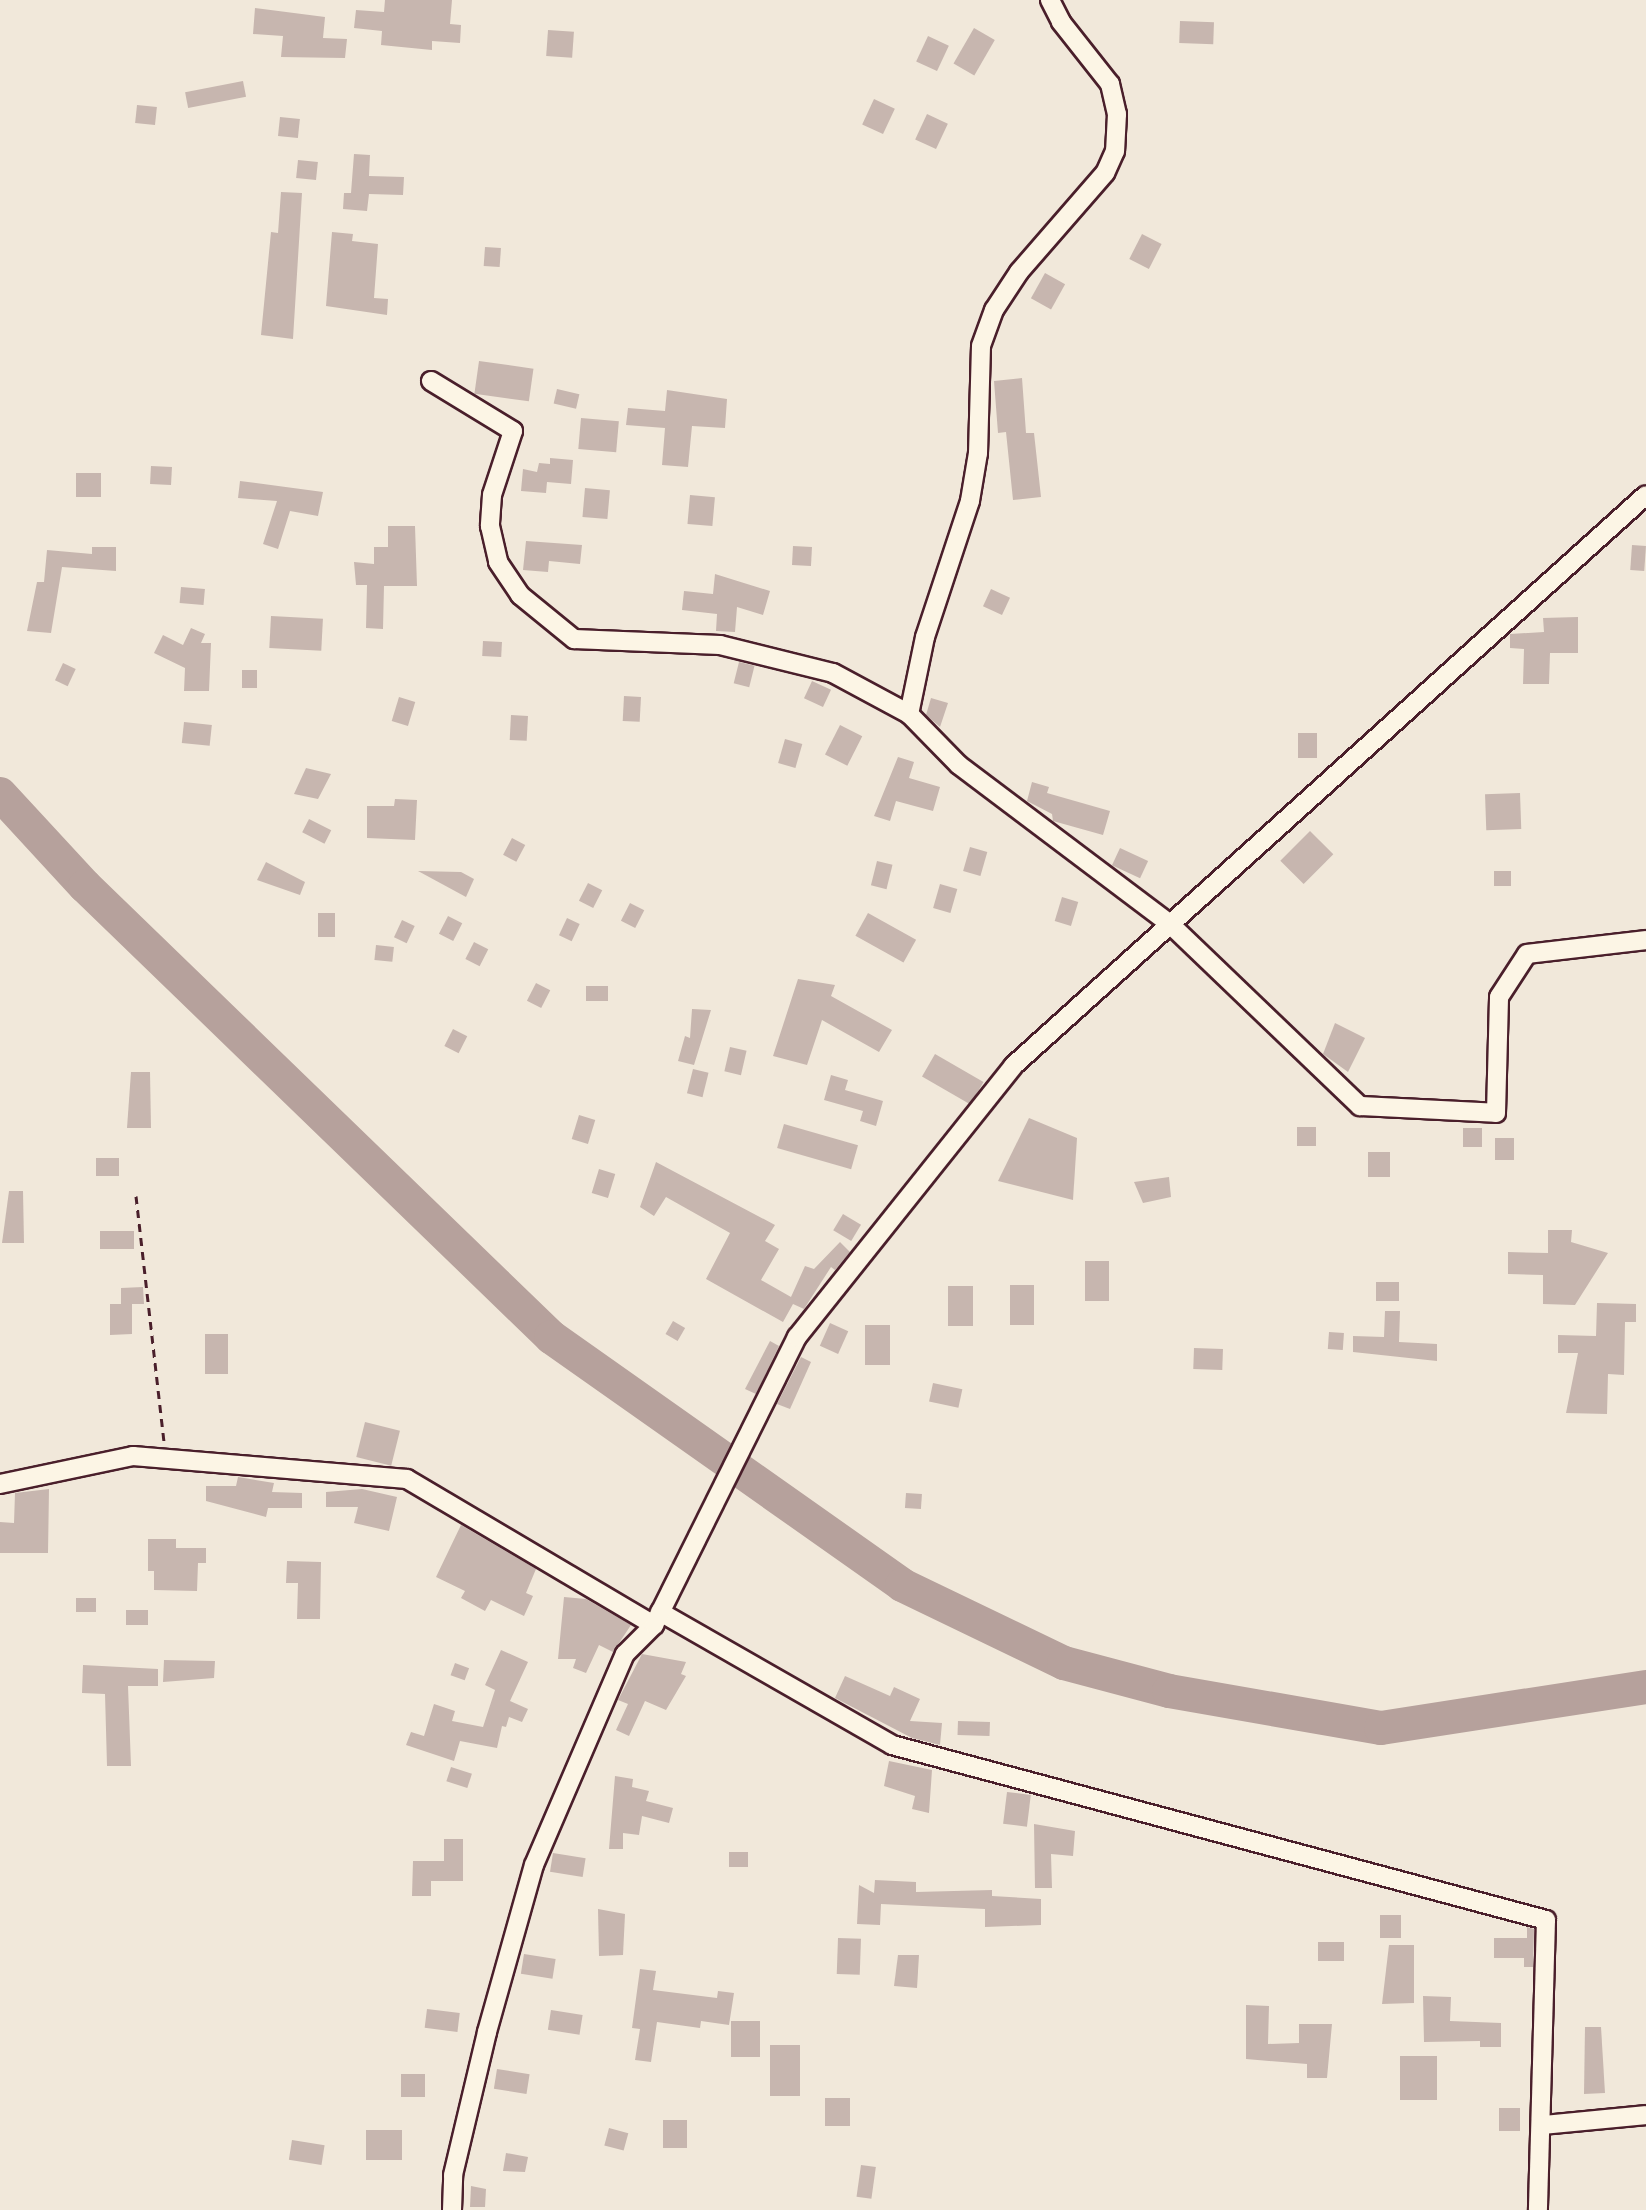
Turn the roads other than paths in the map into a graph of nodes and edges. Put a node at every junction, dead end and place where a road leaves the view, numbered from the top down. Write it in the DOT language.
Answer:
graph roads {
  1 [pos="1050,0"];
  2 [pos="431,381"];
  3 [pos="1646,495"];
  4 [pos="909,714"];
  5 [pos="1171,925"];
  6 [pos="1646,940"];
  7 [pos="0,1484"];
  8 [pos="657,1619"];
  9 [pos="1646,2115"];
  10 [pos="1543,2125"];
  11 [pos="452,2210"];
  12 [pos="1538,2210"];
  1 -- 4 [label="street"];
  2 -- 4 [label="street"];
  3 -- 5 [label="street"];
  4 -- 5 [label="street"];
  5 -- 6 [label="street"];
  5 -- 8 [label="street"];
  7 -- 8 [label="street"];
  8 -- 10 [label="street"];
  8 -- 11 [label="street"];
  9 -- 10 [label="street"];
  10 -- 12 [label="street"];
}
